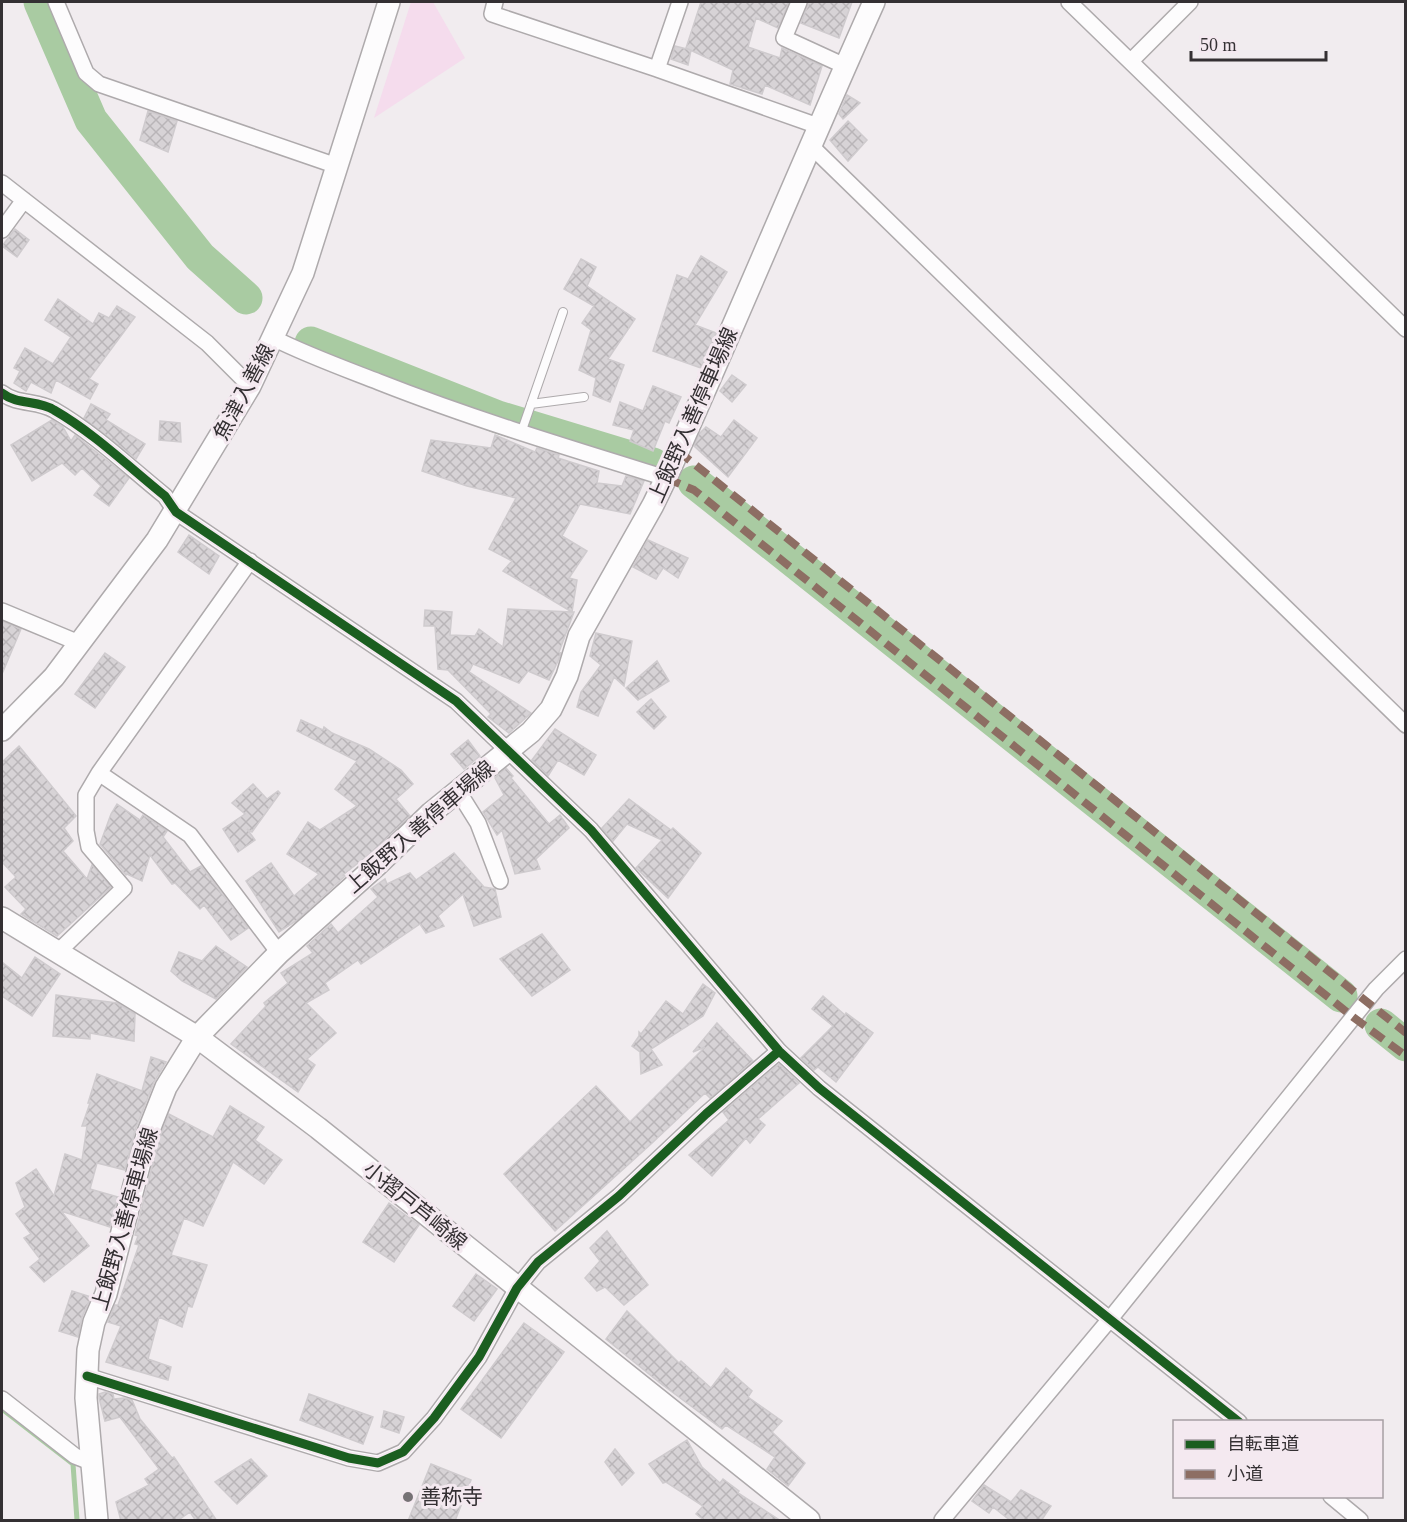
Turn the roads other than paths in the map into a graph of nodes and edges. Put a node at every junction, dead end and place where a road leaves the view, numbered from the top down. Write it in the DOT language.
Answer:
graph roads {
  1 [pos="56,2"];
  2 [pos="389,2"];
  3 [pos="495,2"];
  4 [pos="680,2"];
  5 [pos="799,2"];
  6 [pos="873,2"];
  7 [pos="1070,2"];
  8 [pos="1190,2"];
  9 [pos="1131,61"];
  10 [pos="845,66"];
  11 [pos="657,69"];
  12 [pos="814,135"];
  13 [pos="337,166"];
  14 [pos="2,183"];
  15 [pos="24,200"];
  16 [pos="2,230"];
  17 [pos="563,312"];
  18 [pos="1406,329"];
  19 [pos="273,338"];
  20 [pos="250,386"];
  21 [pos="2,393"];
  22 [pos="584,397"];
  23 [pos="531,404"];
  24 [pos="521,433"];
  25 [pos="666,478"];
  26 [pos="176,512"];
  27 [pos="250,561"];
  28 [pos="2,610"];
  29 [pos="79,643"];
  30 [pos="1406,724"];
  31 [pos="2,730"];
  32 [pos="509,750"];
  33 [pos="99,773"];
  34 [pos="458,791"];
  35 [pos="500,881"];
  36 [pos="2,918"];
  37 [pos="59,951"];
  38 [pos="279,953"];
  39 [pos="1406,959"];
  40 [pos="197,1036"];
  41 [pos="779,1051"];
  42 [pos="517,1288"];
  43 [pos="1110,1319"];
  44 [pos="87,1376"];
  45 [pos="2,1399"];
  46 [pos="1236,1420"];
  47 [pos="93,1463"];
  48 [pos="1332,1498"];
  49 [pos="97,1521"];
  50 [pos="809,1521"];
  51 [pos="942,1521"];
  52 [pos="1360,1521"];
  1 -- 13 [label="street"];
  2 -- 13 [label="main road, 魚津入善線"];
  3 -- 11 [label="street"];
  4 -- 11 [label="street"];
  5 -- 10 [label="street"];
  6 -- 10 [label="main road, 上飯野入善停車場線"];
  7 -- 9 [label="street"];
  8 -- 9 [label="street"];
  9 -- 18 [label="street"];
  10 -- 12 [label="main road, 上飯野入善停車場線"];
  11 -- 12 [label="street"];
  12 -- 25 [label="main road, 上飯野入善停車場線"];
  12 -- 30 [label="street"];
  13 -- 19 [label="main road, 魚津入善線"];
  14 -- 15 [label="street"];
  15 -- 16 [label="street"];
  15 -- 20 [label="street"];
  17 -- 23 [label="lane"];
  19 -- 20 [label="main road, 魚津入善線"];
  19 -- 24 [label="street"];
  20 -- 26 [label="main road, 魚津入善線"];
  21 -- 26 [label="street"];
  22 -- 23 [label="lane"];
  23 -- 24 [label="lane"];
  24 -- 25 [label="street"];
  25 -- 32 [label="main road, 上飯野入善停車場線"];
  26 -- 27 [label="street"];
  26 -- 29 [label="main road, 魚津入善線"];
  27 -- 32 [label="street"];
  27 -- 33 [label="street"];
  28 -- 29 [label="street"];
  29 -- 31 [label="main road, 魚津入善線"];
  32 -- 34 [label="main road, 上飯野入善停車場線"];
  32 -- 41 [label="street"];
  33 -- 37 [label="street"];
  33 -- 38 [label="street"];
  34 -- 35 [label="street"];
  34 -- 38 [label="main road, 上飯野入善停車場線"];
  36 -- 37 [label="main road, 小摺戸芦崎線"];
  37 -- 40 [label="main road, 小摺戸芦崎線"];
  38 -- 40 [label="main road, 上飯野入善停車場線"];
  39 -- 43 [label="street"];
  40 -- 42 [label="main road, 小摺戸芦崎線"];
  40 -- 44 [label="main road, 上飯野入善停車場線"];
  41 -- 42 [label="street"];
  41 -- 43 [label="street"];
  42 -- 44 [label="street"];
  42 -- 50 [label="main road, 小摺戸芦崎線"];
  43 -- 46 [label="street"];
  43 -- 51 [label="street"];
  44 -- 47 [label="main road, 上飯野入善停車場線"];
  45 -- 47 [label="street"];
  47 -- 49 [label="main road, 上飯野入善停車場線"];
  48 -- 52 [label="street"];
}
